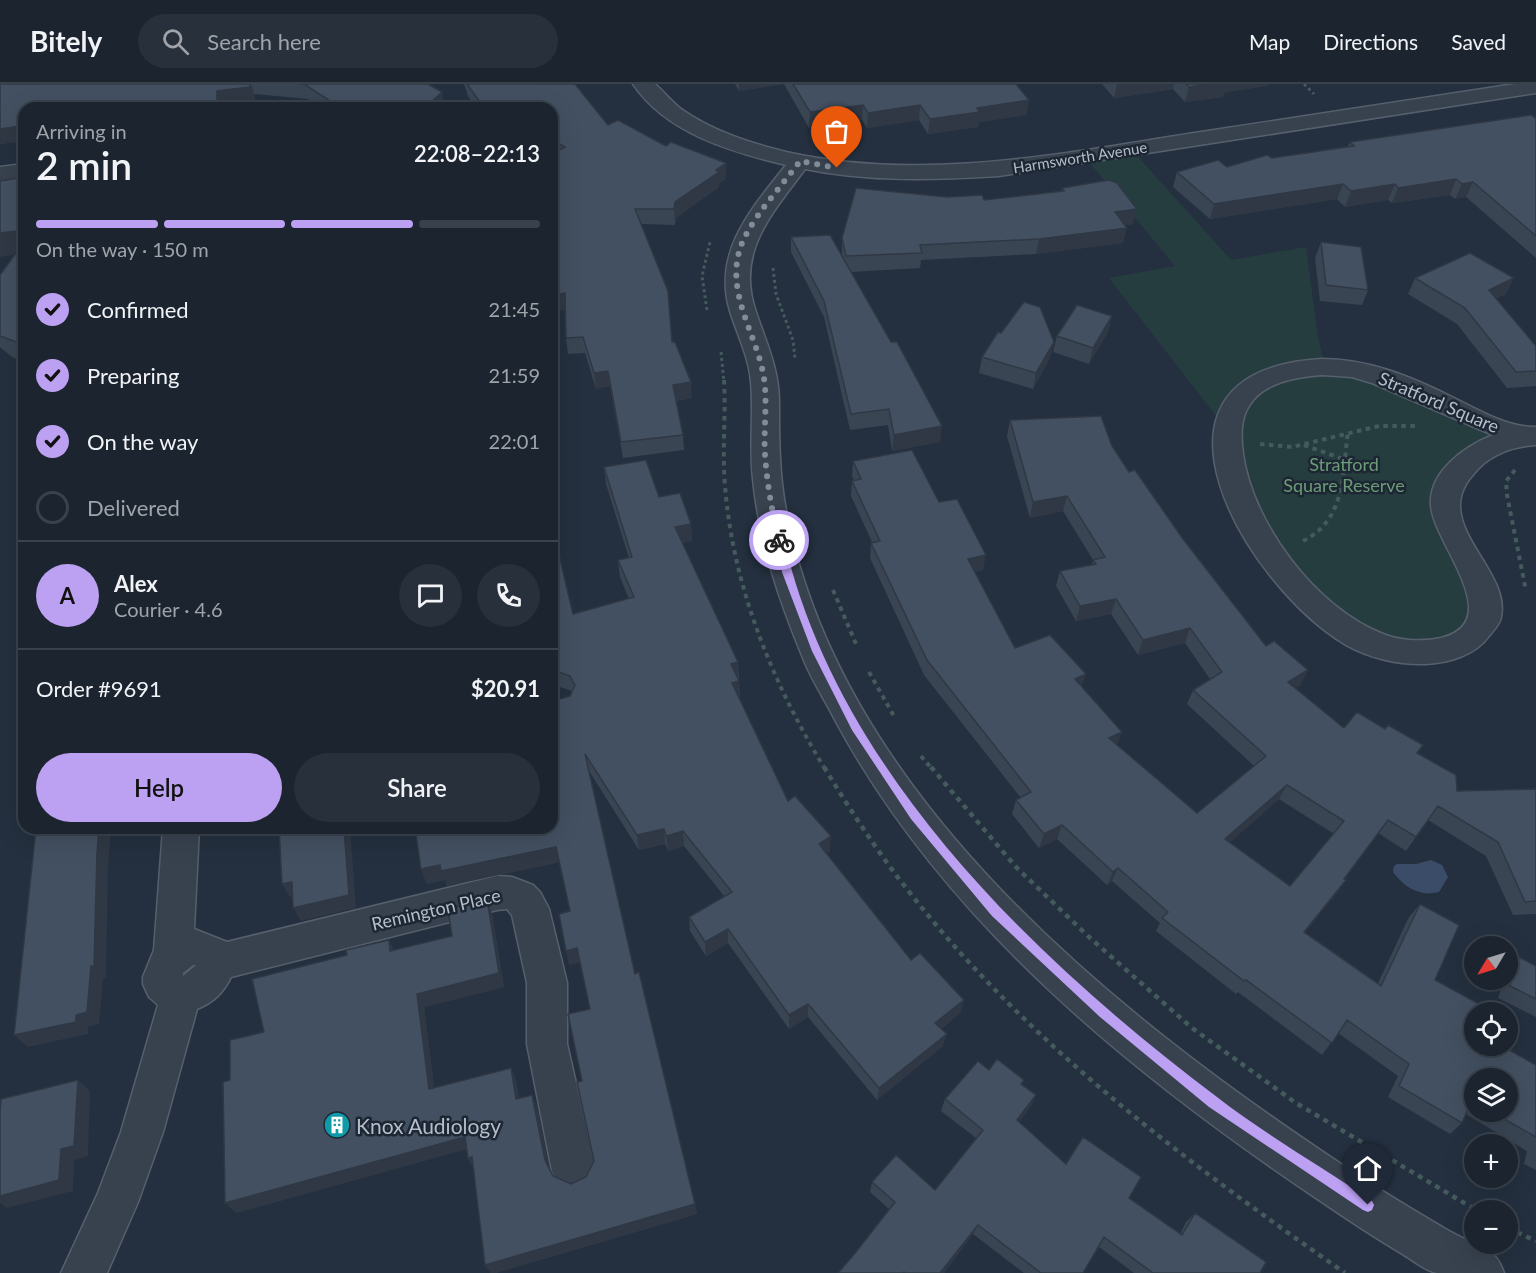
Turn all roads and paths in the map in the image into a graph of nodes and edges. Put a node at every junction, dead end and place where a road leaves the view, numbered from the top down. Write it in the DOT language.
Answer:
graph roads {
  1 [pos="643,84"];
  2 [pos="1533,91"];
  3 [pos="800,161"];
  4 [pos="18,172"];
  5 [pos="0,174"];
  6 [pos="774,258"];
  7 [pos="796,367"];
  8 [pos="1426,427"];
  9 [pos="1348,432"];
  10 [pos="1529,436"];
  11 [pos="1227,439"];
  12 [pos="1304,445"];
  13 [pos="1343,459"];
  14 [pos="1517,468"];
  15 [pos="1267,549"];
  16 [pos="831,587"];
  17 [pos="1526,591"];
  18 [pos="859,651"];
  19 [pos="864,662"];
  20 [pos="896,719"];
  21 [pos="914,748"];
  22 [pos="181,834"];
  23 [pos="177,975"];
  24 [pos="574,1171"];
  25 [pos="1464,1203"];
  26 [pos="1518,1233"];
  27 [pos="1536,1241"];
  28 [pos="84,1273"];
  29 [pos="1481,1273"];
  1 -- 3 [label="street, Harmsworth Avenue"];
  2 -- 3 [label="street, Harmsworth Avenue"];
  3 -- 29 [label="street"];
  4 -- 5 [label="street"];
  6 -- 7 [label="path"];
  8 -- 9 [label="path"];
  9 -- 12 [label="path"];
  9 -- 13 [label="path"];
  10 -- 11 [label="street, Stratford Square"];
  10 -- 15 [label="street, Stratford Square"];
  11 -- 12 [label="path"];
  11 -- 15 [label="street, Stratford Square"];
  12 -- 13 [label="path"];
  13 -- 15 [label="path"];
  14 -- 17 [label="path"];
  16 -- 18 [label="path"];
  19 -- 20 [label="path"];
  21 -- 25 [label="path"];
  22 -- 23 [label="street"];
  23 -- 24 [label="street, Remington Place"];
  23 -- 28 [label="street"];
  26 -- 27 [label="path"];
}
